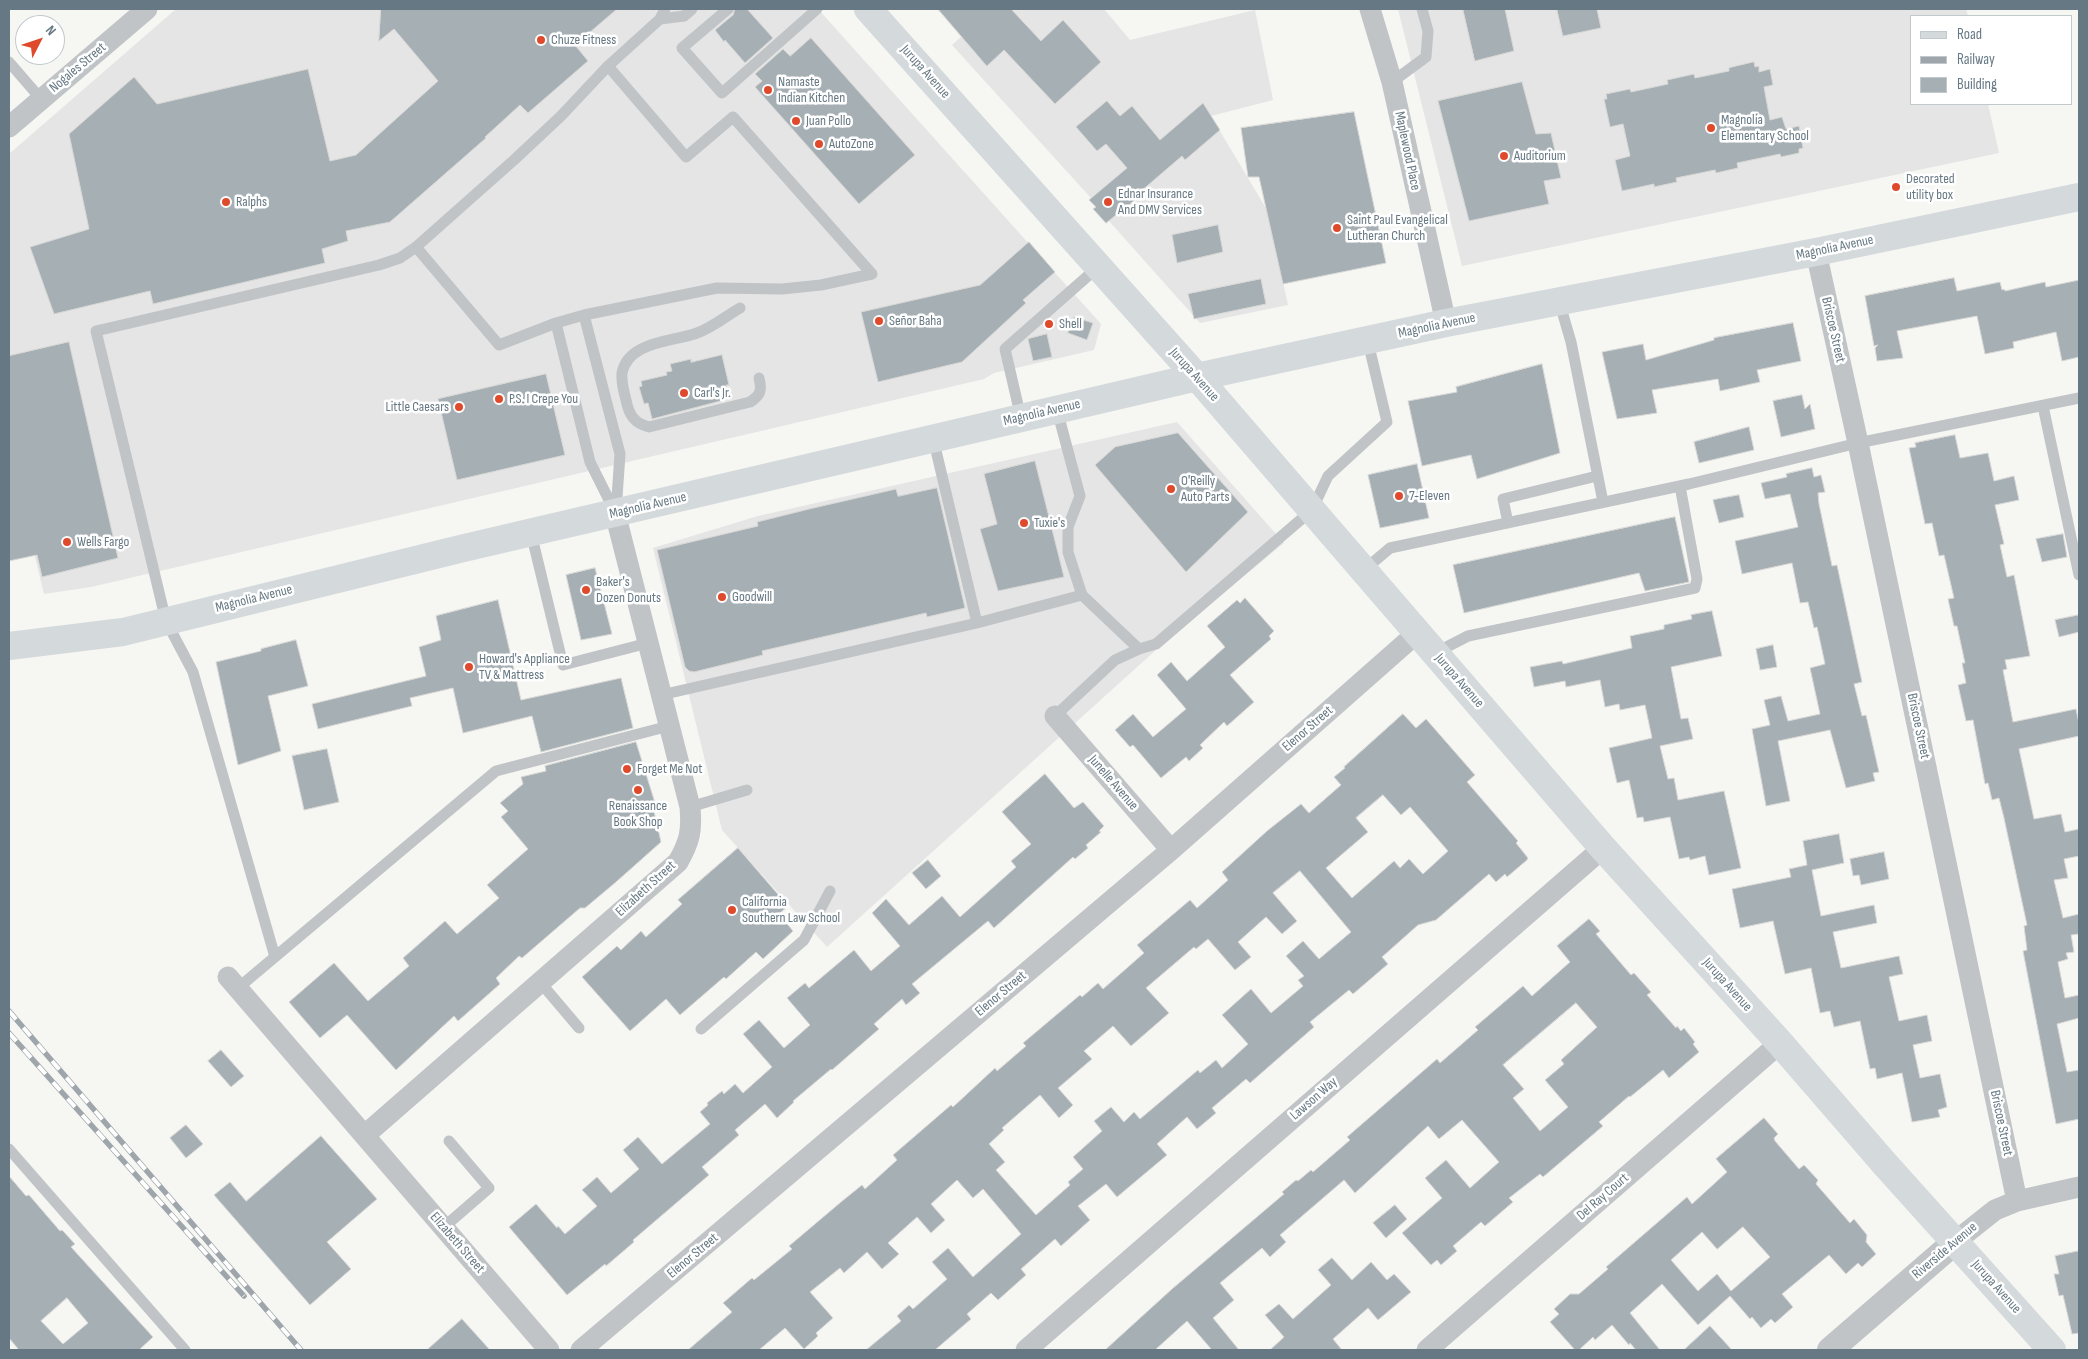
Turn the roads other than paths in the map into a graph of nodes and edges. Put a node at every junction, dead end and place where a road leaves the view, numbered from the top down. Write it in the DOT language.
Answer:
graph roads {
  1 [pos="147,9"];
  2 [pos="692,9"];
  3 [pos="728,9"];
  4 [pos="817,9"];
  5 [pos="868,9"];
  6 [pos="1370,9"];
  7 [pos="1422,9"];
  8 [pos="663,14"];
  9 [pos="9,62"];
  10 [pos="608,66"];
  11 [pos="1392,82"];
  12 [pos="41,99"];
  13 [pos="9,127"];
  14 [pos="2079,197"];
  15 [pos="416,247"];
  16 [pos="1816,252"];
  17 [pos="1098,267"];
  18 [pos="1559,301"];
  19 [pos="740,308"];
  20 [pos="584,315"];
  21 [pos="556,323"];
  22 [pos="1446,324"];
  23 [pos="1368,342"];
  24 [pos="760,378"];
  25 [pos="1197,378"];
  26 [pos="2079,398"];
  27 [pos="2044,406"];
  28 [pos="1056,410"];
  29 [pos="1021,418"];
  30 [pos="933,438"];
  31 [pos="1858,443"];
  32 [pos="1597,476"];
  33 [pos="1680,486"];
  34 [pos="1604,502"];
  35 [pos="1312,510"];
  36 [pos="615,513"];
  37 [pos="1508,523"];
  38 [pos="531,532"];
  39 [pos="1364,570"];
  40 [pos="2079,575"];
  41 [pos="1082,595"];
  42 [pos="166,621"];
  43 [pos="977,623"];
  44 [pos="1417,633"];
  45 [pos="648,643"];
  46 [pos="9,646"];
  47 [pos="1139,649"];
  48 [pos="1435,653"];
  49 [pos="662,695"];
  50 [pos="1055,716"];
  51 [pos="669,726"];
  52 [pos="747,790"];
  53 [pos="690,807"];
  54 [pos="1603,848"];
  55 [pos="1170,850"];
  56 [pos="830,891"];
  57 [pos="275,957"];
  58 [pos="540,982"];
  59 [pos="233,983"];
  60 [pos="579,1028"];
  61 [pos="701,1029"];
  62 [pos="1780,1043"];
  63 [pos="365,1135"];
  64 [pos="449,1141"];
  65 [pos="9,1149"];
  66 [pos="2079,1187"];
  67 [pos="2017,1201"];
  68 [pos="444,1227"];
  69 [pos="1956,1241"];
  70 [pos="185,1350"];
  71 [pos="550,1350"];
  72 [pos="581,1350"];
  73 [pos="1026,1350"];
  74 [pos="1427,1350"];
  75 [pos="1830,1350"];
  76 [pos="2052,1350"];
  1 -- 12 [label="street, Nogales Street"];
  2 -- 8 [label="lane"];
  3 -- 4 [label="lane"];
  5 -- 17 [label="main road, Jurupa Avenue"];
  6 -- 11 [label="street, Maplewood Place"];
  7 -- 11 [label="lane"];
  8 -- 10 [label="lane"];
  9 -- 12 [label="lane"];
  10 -- 15 [label="lane"];
  10 -- 20 [label="lane"];
  11 -- 22 [label="street, Maplewood Place"];
  12 -- 13 [label="street, Nogales Street"];
  14 -- 16 [label="main road, Magnolia Avenue"];
  15 -- 21 [label="lane"];
  15 -- 42 [label="lane"];
  16 -- 18 [label="main road, Magnolia Avenue"];
  16 -- 31 [label="street, Briscoe Street"];
  17 -- 25 [label="main road, Jurupa Avenue"];
  17 -- 29 [label="lane"];
  18 -- 22 [label="main road, Magnolia Avenue"];
  18 -- 32 [label="lane"];
  19 -- 24 [label="lane"];
  20 -- 21 [label="lane"];
  20 -- 36 [label="lane"];
  21 -- 36 [label="lane"];
  22 -- 23 [label="main road, Magnolia Avenue"];
  23 -- 25 [label="main road, Magnolia Avenue"];
  23 -- 35 [label="lane"];
  25 -- 28 [label="main road, Magnolia Avenue"];
  25 -- 35 [label="main road, Jurupa Avenue"];
  26 -- 27 [label="lane"];
  27 -- 31 [label="lane"];
  27 -- 40 [label="lane"];
  28 -- 29 [label="main road, Magnolia Avenue"];
  28 -- 41 [label="lane"];
  29 -- 30 [label="main road, Magnolia Avenue"];
  30 -- 36 [label="main road, Magnolia Avenue"];
  30 -- 43 [label="lane"];
  31 -- 33 [label="lane"];
  31 -- 67 [label="street, Briscoe Street"];
  32 -- 34 [label="lane"];
  32 -- 37 [label="lane"];
  33 -- 34 [label="lane"];
  33 -- 48 [label="lane"];
  34 -- 37 [label="lane"];
  35 -- 39 [label="main road, Jurupa Avenue"];
  35 -- 47 [label="lane"];
  36 -- 38 [label="main road, Magnolia Avenue"];
  36 -- 45 [label="street, Elizabeth Street"];
  37 -- 39 [label="lane"];
  38 -- 42 [label="main road, Magnolia Avenue"];
  38 -- 45 [label="lane"];
  39 -- 44 [label="main road, Jurupa Avenue"];
  41 -- 43 [label="lane"];
  41 -- 47 [label="lane"];
  42 -- 46 [label="main road, Magnolia Avenue"];
  42 -- 57 [label="lane"];
  43 -- 49 [label="lane"];
  44 -- 48 [label="main road, Jurupa Avenue"];
  44 -- 55 [label="street, Elenor Street"];
  45 -- 49 [label="street, Elizabeth Street"];
  47 -- 50 [label="lane"];
  48 -- 54 [label="main road, Jurupa Avenue"];
  49 -- 51 [label="street, Elizabeth Street"];
  50 -- 55 [label="street, Junelle Avenue"];
  51 -- 53 [label="street, Elizabeth Street"];
  51 -- 57 [label="lane"];
  52 -- 53 [label="lane"];
  53 -- 58 [label="street, Elizabeth Street"];
  54 -- 62 [label="main road, Jurupa Avenue"];
  54 -- 73 [label="street, Lawson Way"];
  55 -- 72 [label="street, Elenor Street"];
  56 -- 61 [label="lane"];
  57 -- 59 [label="lane"];
  58 -- 60 [label="lane"];
  58 -- 63 [label="street, Elizabeth Street"];
  59 -- 63 [label="street, Elizabeth Street"];
  62 -- 69 [label="main road, Jurupa Avenue"];
  62 -- 74 [label="street, Del Ray Court"];
  63 -- 68 [label="street, Elizabeth Street"];
  64 -- 68 [label="lane"];
  65 -- 70 [label="lane"];
  66 -- 67 [label="street, Riverside Avenue"];
  67 -- 69 [label="street, Riverside Avenue"];
  68 -- 71 [label="street, Elizabeth Street"];
  69 -- 75 [label="street, Riverside Avenue"];
  69 -- 76 [label="main road, Jurupa Avenue"];
}
